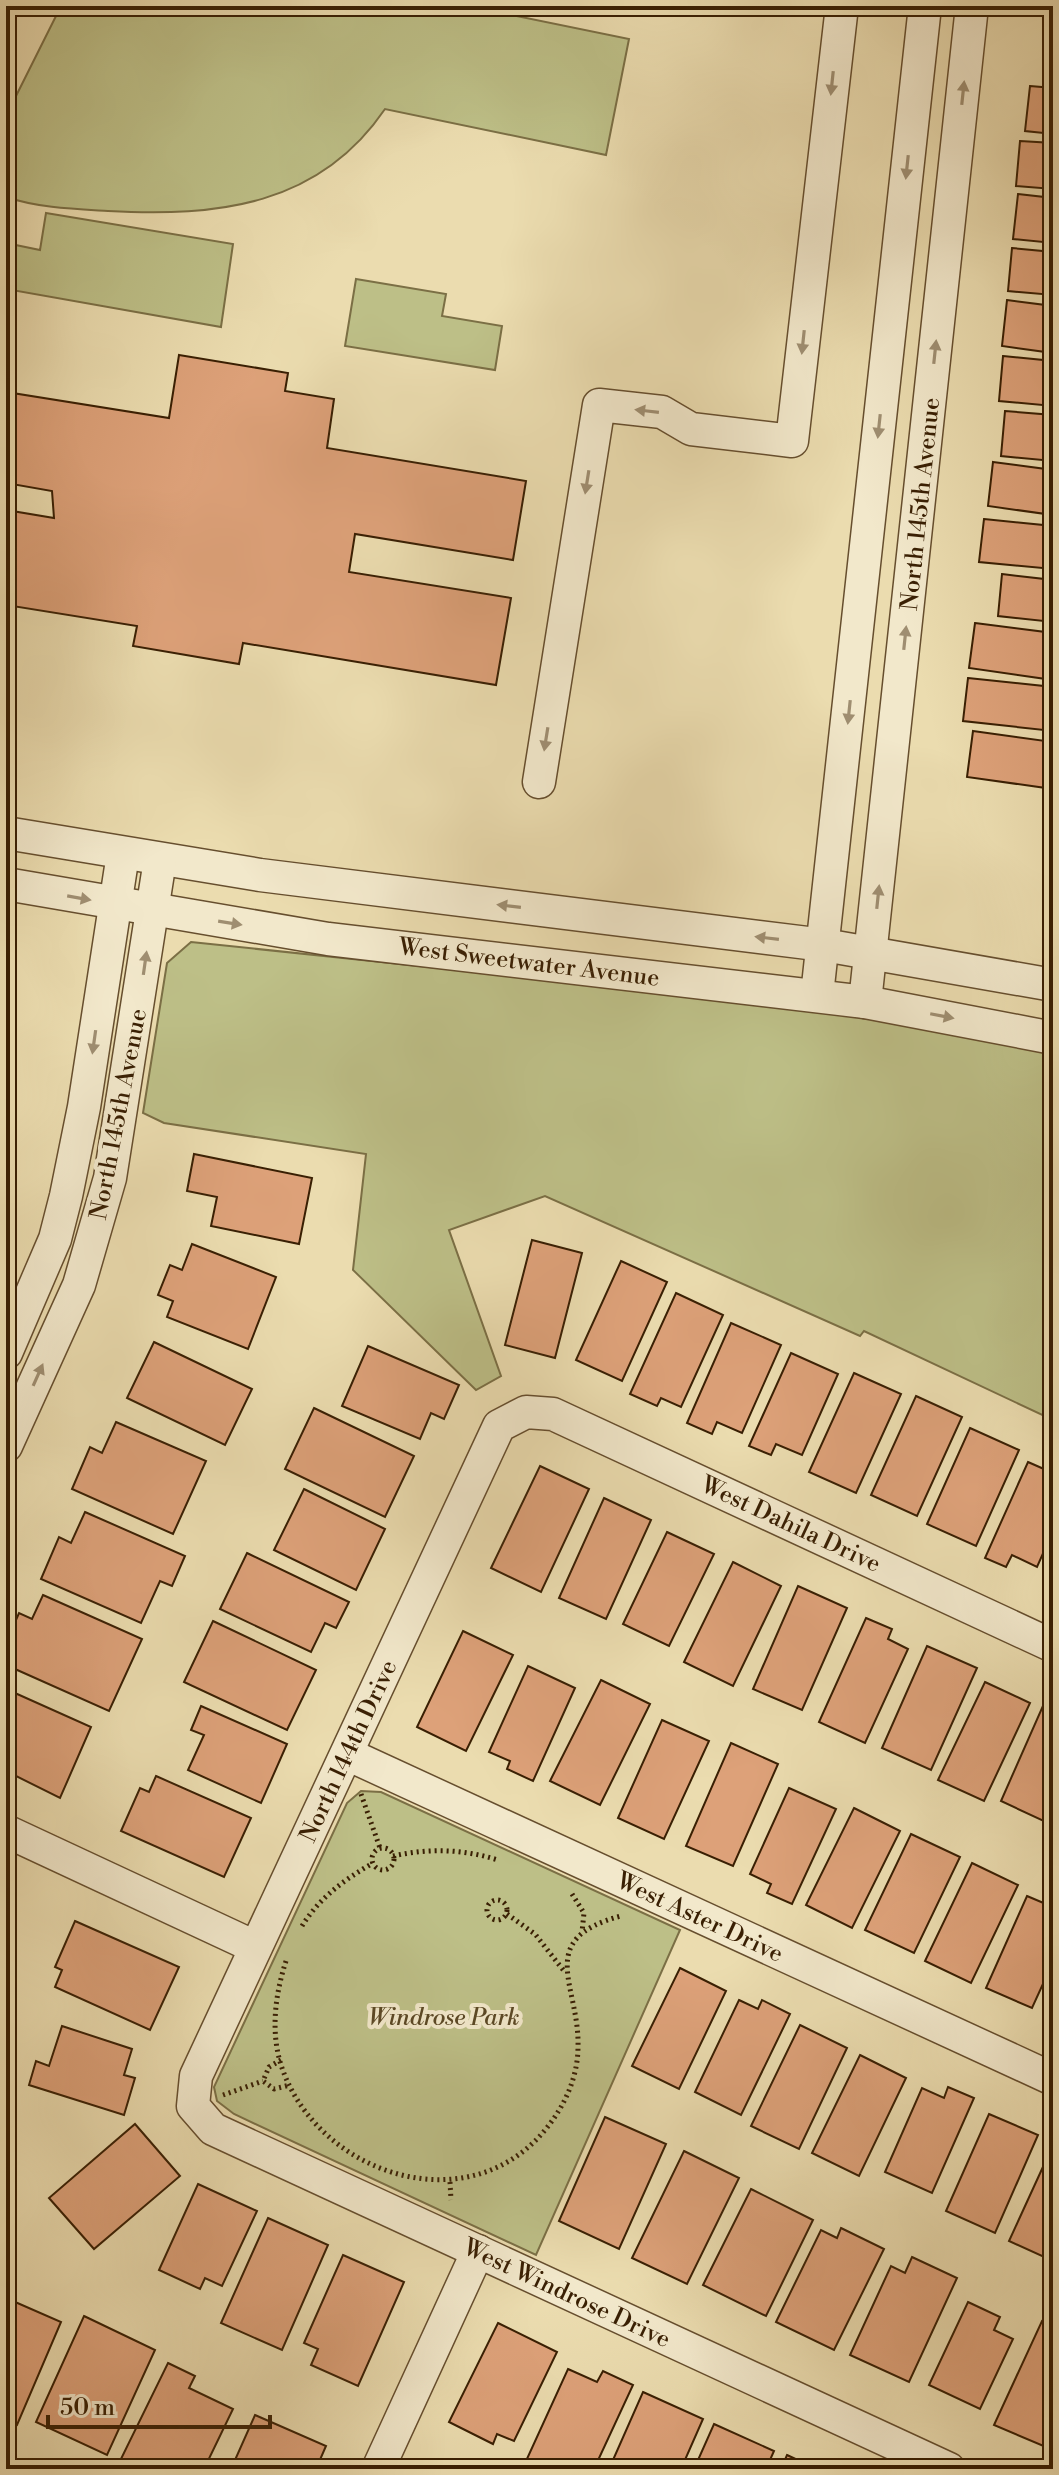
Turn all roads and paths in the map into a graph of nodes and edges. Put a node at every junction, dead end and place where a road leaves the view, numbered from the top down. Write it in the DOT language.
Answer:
graph roads {
  1 [pos="842,6"];
  2 [pos="925,6"];
  3 [pos="972,6"];
  4 [pos="539,782"];
  5 [pos="6,833"];
  6 [pos="123,854"];
  7 [pos="160,860"];
  8 [pos="6,884"];
  9 [pos="116,904"];
  10 [pos="153,911"];
  11 [pos="824,945"];
  12 [pos="872,953"];
  13 [pos="1053,985"];
  14 [pos="817,995"];
  15 [pos="865,1002"];
  16 [pos="1053,1038"];
  17 [pos="6,1353"];
  18 [pos="526,1412"];
  19 [pos="6,1446"];
  20 [pos="1053,1646"];
  21 [pos="347,1754"];
  22 [pos="358,1789"];
  23 [pos="6,1831"];
  24 [pos="380,1849"];
  25 [pos="393,1856"];
  26 [pos="373,1863"];
  27 [pos="507,1863"];
  28 [pos="572,1894"];
  29 [pos="507,1914"];
  30 [pos="621,1916"];
  31 [pos="300,1930"];
  32 [pos="582,1932"];
  33 [pos="255,1947"];
  34 [pos="289,1951"];
  35 [pos="565,1972"];
  36 [pos="281,2060"];
  37 [pos="1053,2079"];
  38 [pos="290,2085"];
  39 [pos="193,2106"];
  40 [pos="450,2182"];
  41 [pos="451,2200"];
  42 [pos="478,2251"];
  43 [pos="378,2469"];
  44 [pos="949,2469"];
  1 -- 4 [label="street, one-way"];
  2 -- 11 [label="street, North 145th Avenue, one-way"];
  12 -- 3 [label="street, North 145th Avenue, one-way"];
  5 -- 6 [label="street"];
  6 -- 7 [label="street"];
  6 -- 9 [label="street, North 145th Avenue"];
  7 -- 10 [label="street, North 145th Avenue"];
  11 -- 7 [label="street, one-way"];
  8 -- 9 [label="street, West Sweetwater Avenue, one-way"];
  9 -- 10 [label="street, West Sweetwater Avenue"];
  9 -- 17 [label="street, North 145th Avenue, one-way"];
  10 -- 14 [label="street, West Sweetwater Avenue, one-way"];
  19 -- 10 [label="street, North 145th Avenue, one-way"];
  11 -- 12 [label="street"];
  11 -- 14 [label="street, North 145th Avenue"];
  12 -- 13 [label="street"];
  12 -- 15 [label="street, North 145th Avenue"];
  14 -- 15 [label="street, West Sweetwater Avenue"];
  15 -- 16 [label="street, West Sweetwater Avenue, one-way"];
  18 -- 20 [label="street, West Dahila Drive"];
  18 -- 21 [label="street, North 144th Drive"];
  21 -- 33 [label="street, North 144th Drive"];
  21 -- 37 [label="street, West Aster Drive"];
  22 -- 24 [label="path"];
  23 -- 33 [label="street"];
  24 -- 25 [label="path"];
  24 -- 26 [label="path"];
  25 -- 26 [label="path"];
  25 -- 27 [label="path"];
  26 -- 31 [label="path"];
  28 -- 32 [label="path"];
  29 -- 29 [label="path"];
  29 -- 35 [label="path"];
  30 -- 32 [label="path"];
  32 -- 35 [label="path"];
  33 -- 39 [label="street, North 144th Drive"];
  34 -- 36 [label="path"];
  35 -- 40 [label="path"];
  36 -- 38 [label="path"];
  36 -- 38 [label="path"];
  38 -- 40 [label="path"];
  39 -- 42 [label="street, West Windrose Drive"];
  40 -- 41 [label="path"];
  42 -- 43 [label="street"];
  42 -- 44 [label="street, West Windrose Drive"];
}
